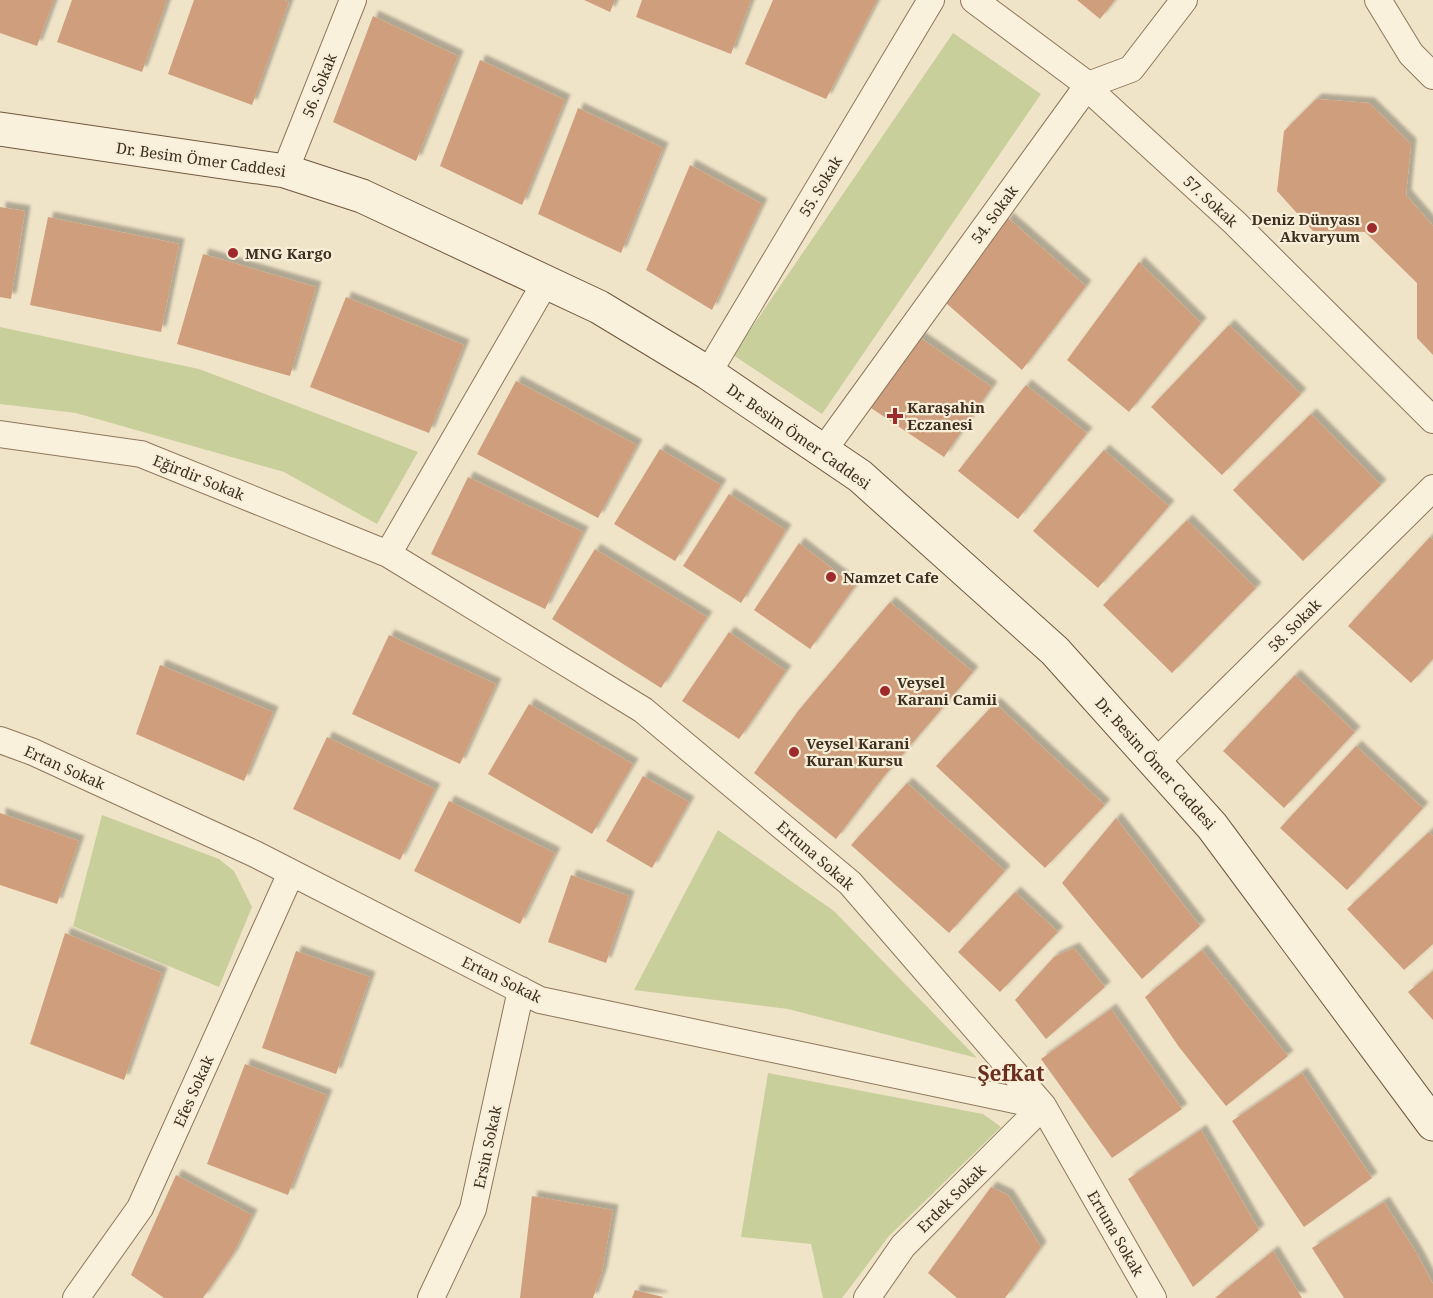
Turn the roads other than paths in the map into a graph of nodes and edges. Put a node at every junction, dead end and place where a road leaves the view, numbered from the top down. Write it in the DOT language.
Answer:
graph roads {
  1 [pos="353,0"];
  2 [pos="931,0"];
  3 [pos="974,0"];
  4 [pos="1184,0"];
  5 [pos="1378,0"];
  6 [pos="1433,76"];
  7 [pos="1088,85"];
  8 [pos="0,129"];
  9 [pos="285,171"];
  10 [pos="545,283"];
  11 [pos="708,373"];
  12 [pos="1433,420"];
  13 [pos="0,434"];
  14 [pos="823,451"];
  15 [pos="1433,488"];
  16 [pos="388,554"];
  17 [pos="0,740"];
  18 [pos="1155,763"];
  19 [pos="291,873"];
  20 [pos="521,990"];
  21 [pos="1043,1106"];
  22 [pos="1433,1124"];
  23 [pos="440,1294"];
  24 [pos="76,1298"];
  25 [pos="867,1298"];
  26 [pos="1153,1298"];
  1 -- 9 [label="street, 56. Sokak"];
  2 -- 11 [label="street, 55. Sokak"];
  3 -- 7 [label="street, 57. Sokak"];
  4 -- 7 [label="street"];
  5 -- 6 [label="street"];
  7 -- 12 [label="street, 57. Sokak"];
  7 -- 14 [label="street, 54. Sokak"];
  8 -- 9 [label="main road, Dr. Besim Ömer Caddesi"];
  9 -- 10 [label="main road, Dr. Besim Ömer Caddesi"];
  10 -- 11 [label="main road, Dr. Besim Ömer Caddesi"];
  10 -- 16 [label="street"];
  11 -- 14 [label="main road, Dr. Besim Ömer Caddesi"];
  13 -- 16 [label="street, Eğirdir Sokak"];
  14 -- 18 [label="main road, Dr. Besim Ömer Caddesi"];
  15 -- 18 [label="street, 58. Sokak"];
  16 -- 21 [label="street, Ertuna Sokak"];
  17 -- 19 [label="street, Ertan Sokak"];
  18 -- 22 [label="main road, Dr. Besim Ömer Caddesi"];
  19 -- 20 [label="street, Ertan Sokak"];
  19 -- 24 [label="street, Efes Sokak"];
  20 -- 21 [label="street, Ertan Sokak"];
  20 -- 23 [label="street, Ersin Sokak"];
  21 -- 25 [label="street, Erdek Sokak"];
  21 -- 26 [label="street, Ertuna Sokak"];
}
